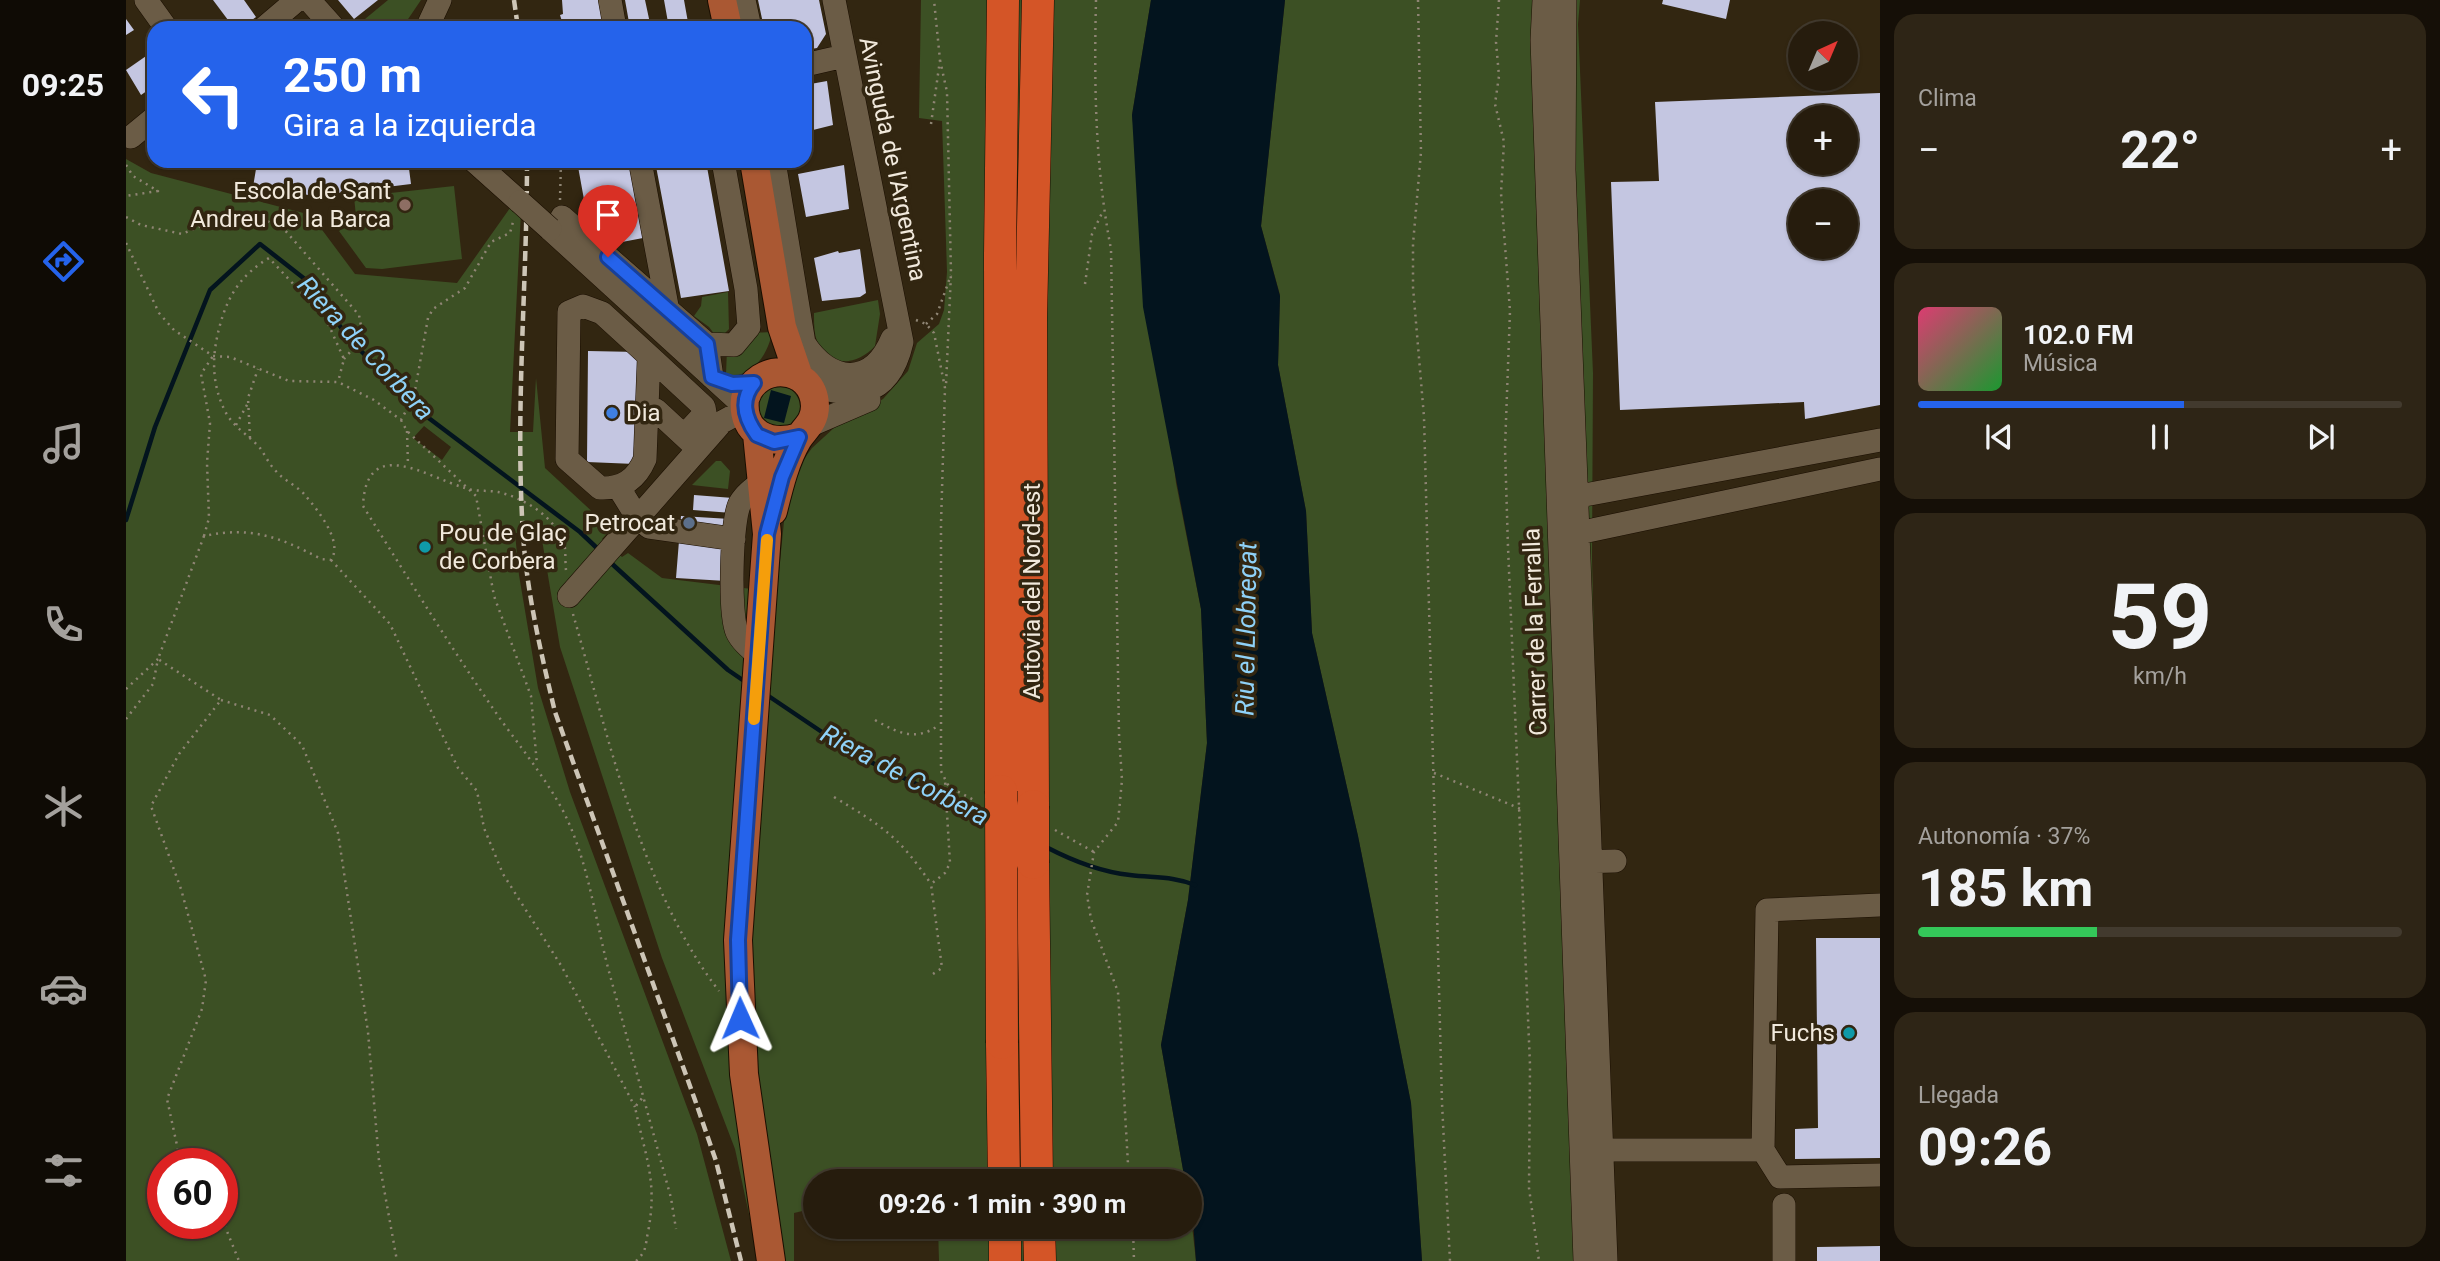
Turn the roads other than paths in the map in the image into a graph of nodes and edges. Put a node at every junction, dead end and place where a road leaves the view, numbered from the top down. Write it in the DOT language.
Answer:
graph roads {
  1 [pos="146,0"];
  2 [pos="298,0"];
  3 [pos="309,0"];
  4 [pos="440,0"];
  5 [pos="610,0"];
  6 [pos="722,0"];
  7 [pos="744,0"];
  8 [pos="834,0"];
  9 [pos="1003,0"];
  10 [pos="1038,0"];
  11 [pos="1544,0"];
  12 [pos="1565,0"];
  13 [pos="161,21"];
  14 [pos="272,21"];
  15 [pos="328,21"];
  16 [pos="431,21"];
  17 [pos="614,21"];
  18 [pos="726,21"];
  19 [pos="748,21"];
  20 [pos="844,56"];
  21 [pos="812,63"];
  22 [pos="147,124"];
  23 [pos="131,137"];
  24 [pos="482,168"];
  25 [pos="641,168"];
  26 [pos="724,168"];
  27 [pos="755,168"];
  28 [pos="775,168"];
  29 [pos="556,223"];
  30 [pos="668,311"];
  31 [pos="782,327"];
  32 [pos="898,327"];
  33 [pos="707,344"];
  34 [pos="649,356"];
  35 [pos="715,379"];
  36 [pos="802,379"];
  37 [pos="752,406"];
  38 [pos="646,411"];
  39 [pos="805,431"];
  40 [pos="1880,440"];
  41 [pos="696,441"];
  42 [pos="1880,469"];
  43 [pos="763,481"];
  44 [pos="619,488"];
  45 [pos="1566,499"];
  46 [pos="637,517"];
  47 [pos="767,534"];
  48 [pos="1568,536"];
  49 [pos="734,539"];
  50 [pos="569,596"];
  51 [pos="758,662"];
  52 [pos="1615,861"];
  53 [pos="1580,862"];
  54 [pos="1880,905"];
  55 [pos="1592,1150"];
  56 [pos="1763,1150"];
  57 [pos="1004,1169"];
  58 [pos="1037,1169"];
  59 [pos="1880,1175"];
  60 [pos="1784,1205"];
  61 [pos="1005,1239"];
  62 [pos="1039,1239"];
  63 [pos="771,1261"];
  64 [pos="1005,1261"];
  65 [pos="1040,1261"];
  66 [pos="1585,1261"];
  67 [pos="1606,1261"];
  68 [pos="1784,1261"];
  1 -- 13 [label="street"];
  2 -- 14 [label="street"];
  3 -- 15 [label="street"];
  4 -- 16 [label="street"];
  5 -- 17 [label="street"];
  6 -- 18 [label="main road"];
  7 -- 19 [label="street"];
  8 -- 20 [label="street, Avinguda de l'Argentina"];
  9 -- 57 [label="highway, Autovia del Nord-est, bridge"];
  10 -- 58 [label="highway, Autovia del Nord-est, bridge"];
  11 -- 45 [label="street, Carrer de la Ferralla"];
  12 -- 45 [label="street, Carrer de la Ferralla"];
  20 -- 21 [label="street"];
  20 -- 32 [label="street, Avinguda de l'Argentina"];
  22 -- 23 [label="street"];
  24 -- 29 [label="street, bridge"];
  25 -- 30 [label="street"];
  26 -- 33 [label="street"];
  27 -- 31 [label="main road"];
  28 -- 32 [label="street"];
  29 -- 30 [label="street"];
  29 -- 35 [label="street"];
  30 -- 33 [label="street"];
  31 -- 36 [label="main road"];
  31 -- 37 [label="main road"];
  32 -- 36 [label="street, Avinguda de l'Argentina"];
  32 -- 39 [label="street, Avinguda de l'Argentina"];
  33 -- 35 [label="street"];
  34 -- 38 [label="street"];
  34 -- 41 [label="street"];
  34 -- 44 [label="street"];
  35 -- 37 [label="street"];
  36 -- 37 [label="main road"];
  36 -- 39 [label="main road"];
  37 -- 39 [label="main road"];
  37 -- 41 [label="street"];
  37 -- 43 [label="main road"];
  38 -- 41 [label="street"];
  38 -- 44 [label="street"];
  39 -- 47 [label="main road"];
  40 -- 45 [label="street"];
  41 -- 46 [label="street"];
  42 -- 48 [label="street"];
  43 -- 47 [label="main road"];
  43 -- 49 [label="street"];
  44 -- 46 [label="street"];
  45 -- 48 [label="street, Carrer de la Ferralla"];
  46 -- 49 [label="street"];
  46 -- 50 [label="street"];
  47 -- 51 [label="main road"];
  48 -- 53 [label="street, Carrer de la Ferralla"];
  49 -- 51 [label="street"];
  51 -- 63 [label="main road"];
  52 -- 53 [label="street"];
  53 -- 55 [label="street, Carrer de la Ferralla"];
  54 -- 56 [label="street"];
  55 -- 56 [label="street"];
  55 -- 66 [label="street, Carrer de la Ferralla"];
  55 -- 67 [label="street, Carrer de la Ferralla"];
  56 -- 59 [label="street"];
  60 -- 68 [label="street"];
  61 -- 64 [label="highway"];
  62 -- 65 [label="highway"];
}
